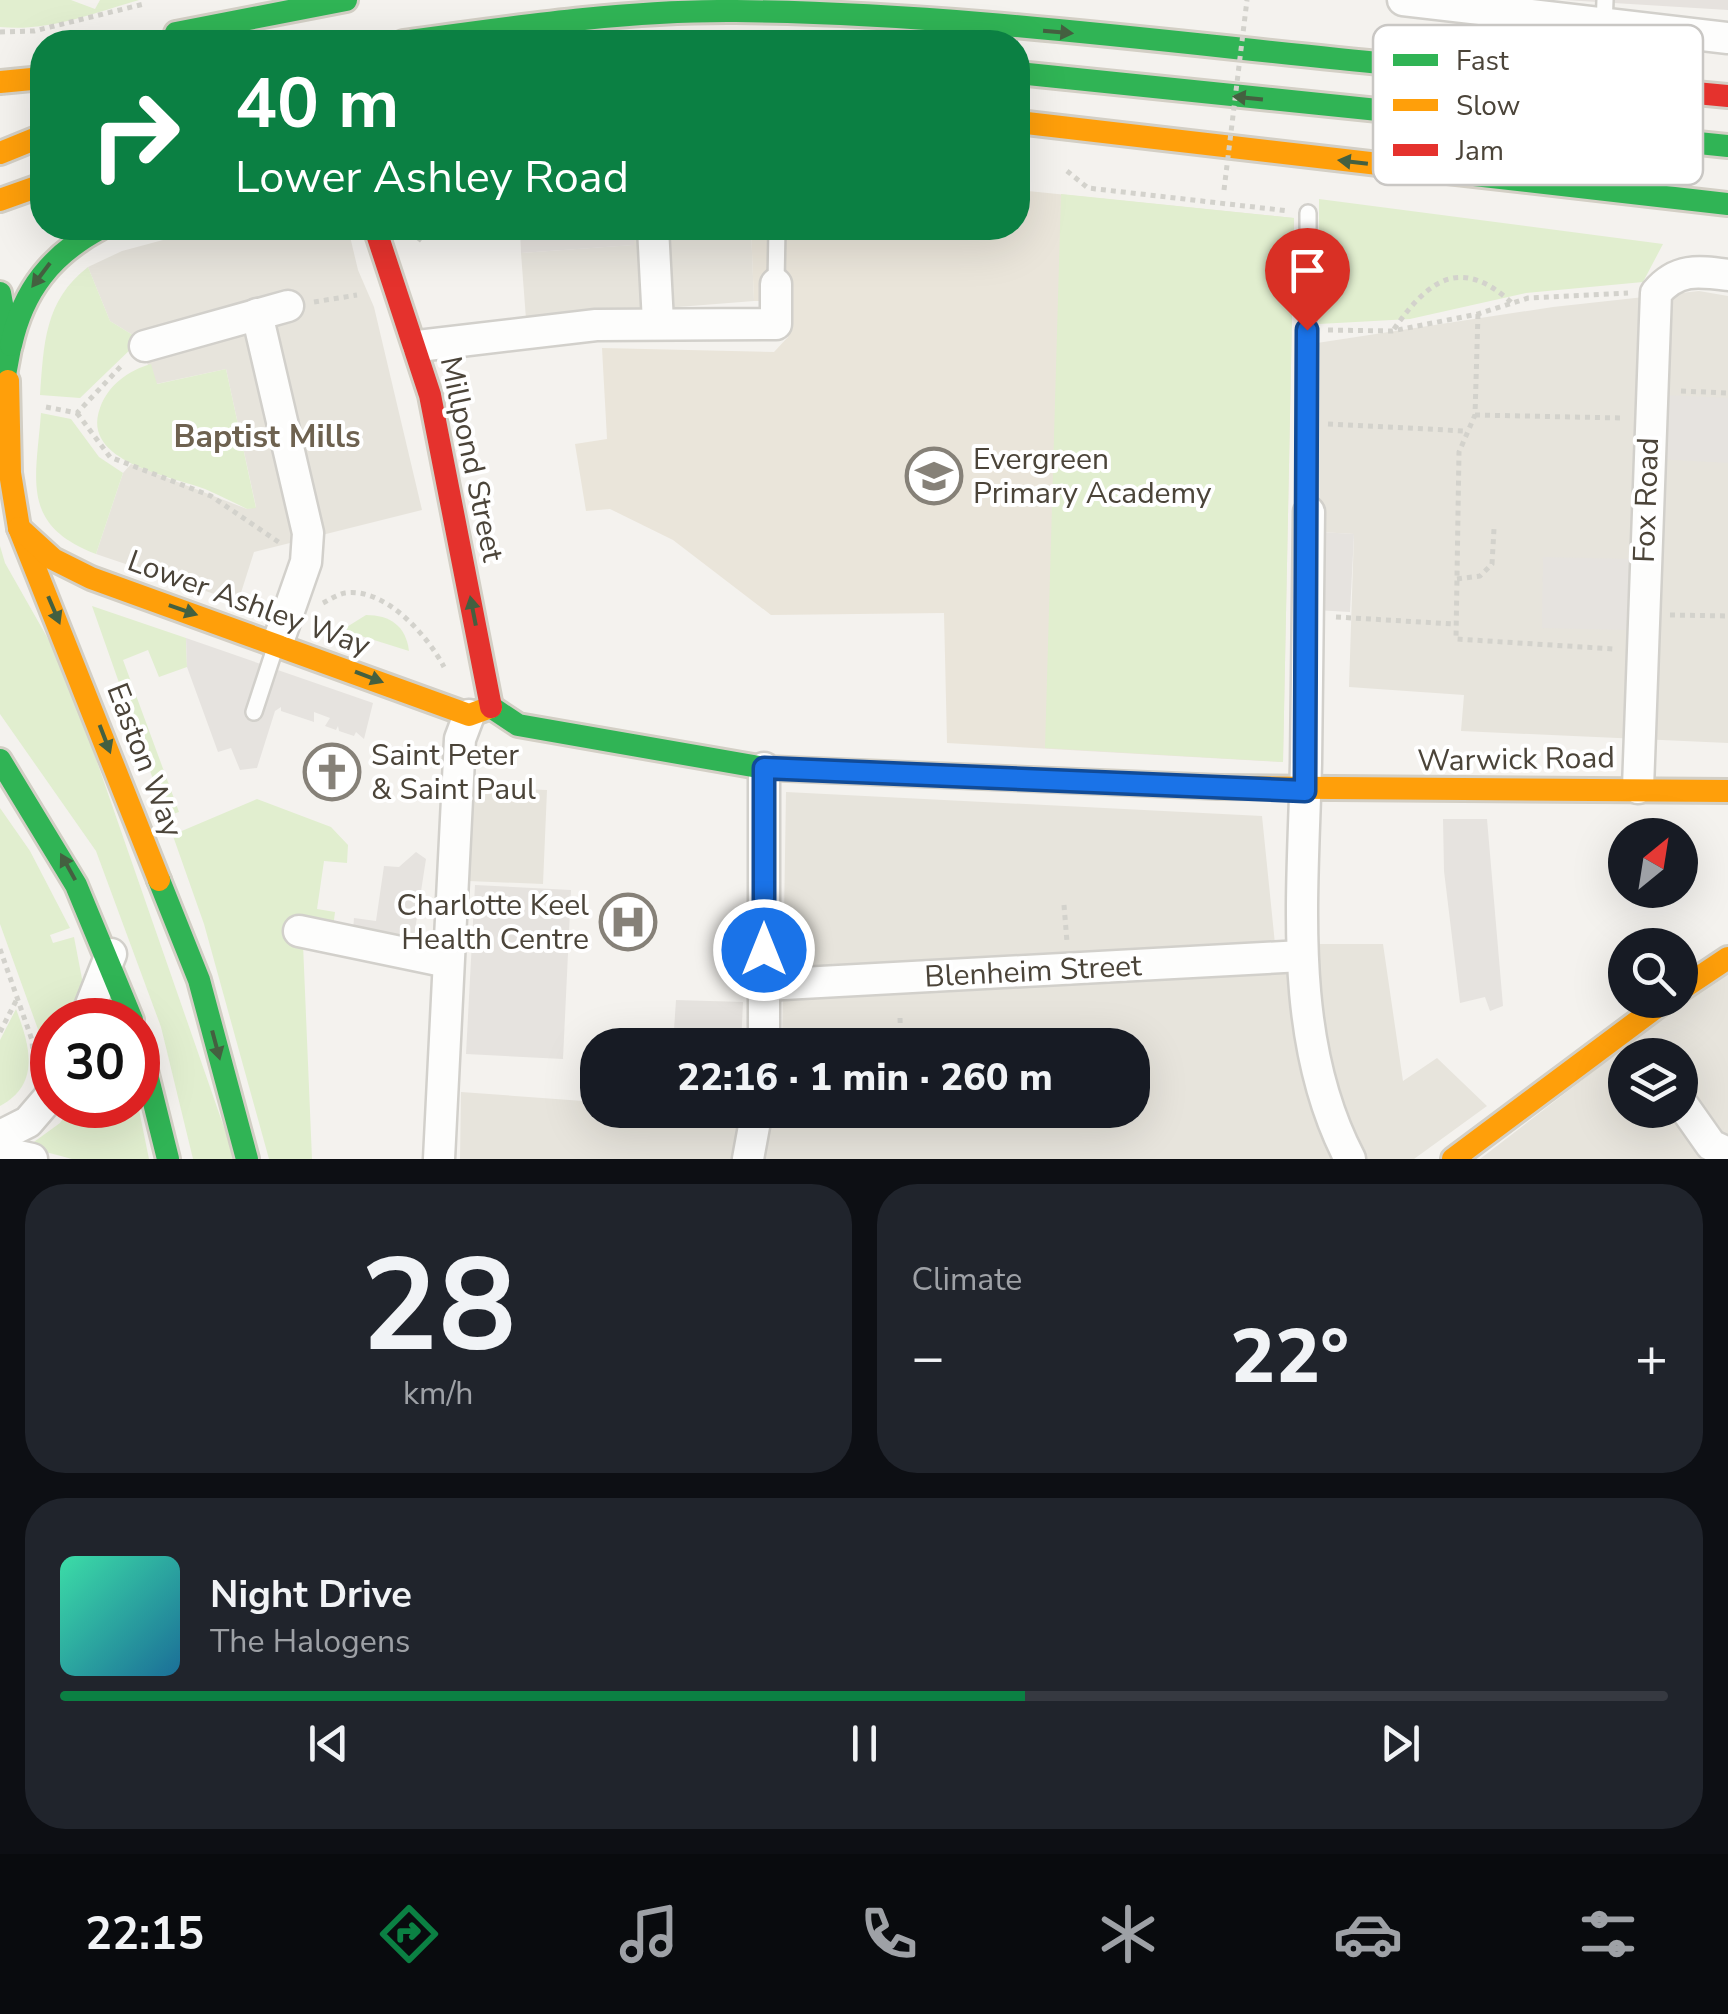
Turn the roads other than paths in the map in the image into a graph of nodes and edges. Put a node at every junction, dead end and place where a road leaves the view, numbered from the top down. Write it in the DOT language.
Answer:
graph roads {
  1 [pos="256,0"];
  2 [pos="346,0"];
  3 [pos="1403,0"];
  4 [pos="1438,2"];
  5 [pos="1519,8"];
  6 [pos="1107,10"];
  7 [pos="1604,13"];
  8 [pos="1664,25"];
  9 [pos="182,30"];
  10 [pos="201,30"];
  11 [pos="494,30"];
  12 [pos="1703,33"];
  13 [pos="1728,38"];
  14 [pos="1373,56"];
  15 [pos="1373,60"];
  16 [pos="1030,74"];
  17 [pos="30,79"];
  18 [pos="0,82"];
  19 [pos="1703,93"];
  20 [pos="1728,96"];
  21 [pos="1373,110"];
  22 [pos="1030,123"];
  23 [pos="30,141"];
  24 [pos="1703,143"];
  25 [pos="1728,146"];
  26 [pos="0,153"];
  27 [pos="1373,163"];
  28 [pos="1563,185"];
  29 [pos="30,189"];
  30 [pos="0,200"];
  31 [pos="1728,204"];
  32 [pos="1308,213"];
  33 [pos="79,240"];
  34 [pos="379,240"];
  35 [pos="654,240"];
  36 [pos="777,240"];
  37 [pos="1728,274"];
  38 [pos="776,284"];
  39 [pos="0,293"];
  40 [pos="288,306"];
  41 [pos="257,314"];
  42 [pos="658,322"];
  43 [pos="11,345"];
  44 [pos="145,346"];
  45 [pos="418,346"];
  46 [pos="4,391"];
  47 [pos="1309,512"];
  48 [pos="19,528"];
  49 [pos="278,642"];
  50 [pos="480,711"];
  51 [pos="254,712"];
  52 [pos="0,760"];
  53 [pos="764,768"];
  54 [pos="1638,788"];
  55 [pos="1305,791"];
  56 [pos="1728,792"];
  57 [pos="299,931"];
  58 [pos="111,954"];
  59 [pos="1302,956"];
  60 [pos="1728,958"];
  61 [pos="448,962"];
  62 [pos="1698,978"];
  63 [pos="765,986"];
  64 [pos="94,998"];
  65 [pos="125,998"];
  66 [pos="1641,1018"];
  67 [pos="764,1028"];
  68 [pos="1627,1028"];
  69 [pos="1634,1038"];
  70 [pos="30,1117"];
  71 [pos="160,1127"];
  72 [pos="1698,1127"];
  73 [pos="753,1128"];
  74 [pos="0,1136"];
  75 [pos="0,1152"];
  76 [pos="1728,1154"];
  77 [pos="32,1159"];
  78 [pos="168,1159"];
  79 [pos="247,1159"];
  80 [pos="439,1159"];
  81 [pos="748,1159"];
  82 [pos="1350,1159"];
  83 [pos="1452,1159"];
  1 -- 9 [label="street"];
  2 -- 10 [label="main road"];
  3 -- 4 [label="street"];
  4 -- 5 [label="street"];
  5 -- 7 [label="street"];
  6 -- 14 [label="main road"];
  7 -- 8 [label="street"];
  11 -- 15 [label="main road, one-way"];
  12 -- 13 [label="street"];
  21 -- 16 [label="main road, one-way"];
  17 -- 18 [label="main road"];
  19 -- 20 [label="main road"];
  27 -- 22 [label="main road, one-way"];
  23 -- 26 [label="main road"];
  25 -- 24 [label="main road, one-way"];
  31 -- 28 [label="main road, one-way"];
  29 -- 30 [label="main road"];
  32 -- 47 [label="lane"];
  33 -- 43 [label="main road, one-way"];
  34 -- 45 [label="main road, Millpond Street"];
  35 -- 42 [label="street"];
  36 -- 38 [label="lane"];
  37 -- 54 [label="street, Fox Road"];
  38 -- 42 [label="street"];
  39 -- 43 [label="main road"];
  40 -- 41 [label="street"];
  41 -- 44 [label="street"];
  41 -- 49 [label="street"];
  42 -- 45 [label="street"];
  43 -- 46 [label="main road, Easton Way"];
  50 -- 45 [label="main road, Millpond Street, one-way"];
  46 -- 48 [label="main road, Easton Way"];
  47 -- 55 [label="street"];
  48 -- 49 [label="main road, Lower Ashley Way, one-way"];
  48 -- 79 [label="main road, Easton Way, one-way"];
  49 -- 50 [label="main road, Lower Ashley Way, one-way"];
  49 -- 51 [label="lane"];
  50 -- 53 [label="main road, Lower Ashley Way"];
  50 -- 61 [label="street"];
  58 -- 52 [label="main road, one-way"];
  53 -- 55 [label="main road, Warwick Road"];
  53 -- 63 [label="street"];
  54 -- 55 [label="main road, Warwick Road"];
  54 -- 56 [label="main road, Warwick Road"];
  55 -- 59 [label="street"];
  57 -- 61 [label="street"];
  58 -- 64 [label="street"];
  58 -- 65 [label="main road"];
  59 -- 63 [label="street, Blenheim Street"];
  59 -- 82 [label="street"];
  60 -- 62 [label="main road"];
  61 -- 80 [label="street"];
  63 -- 67 [label="street"];
  66 -- 68 [label="main road"];
  68 -- 69 [label="street"];
  68 -- 83 [label="main road"];
  70 -- 74 [label="street"];
  71 -- 78 [label="main road"];
  72 -- 76 [label="street"];
  73 -- 81 [label="street"];
  75 -- 77 [label="street"];
}
